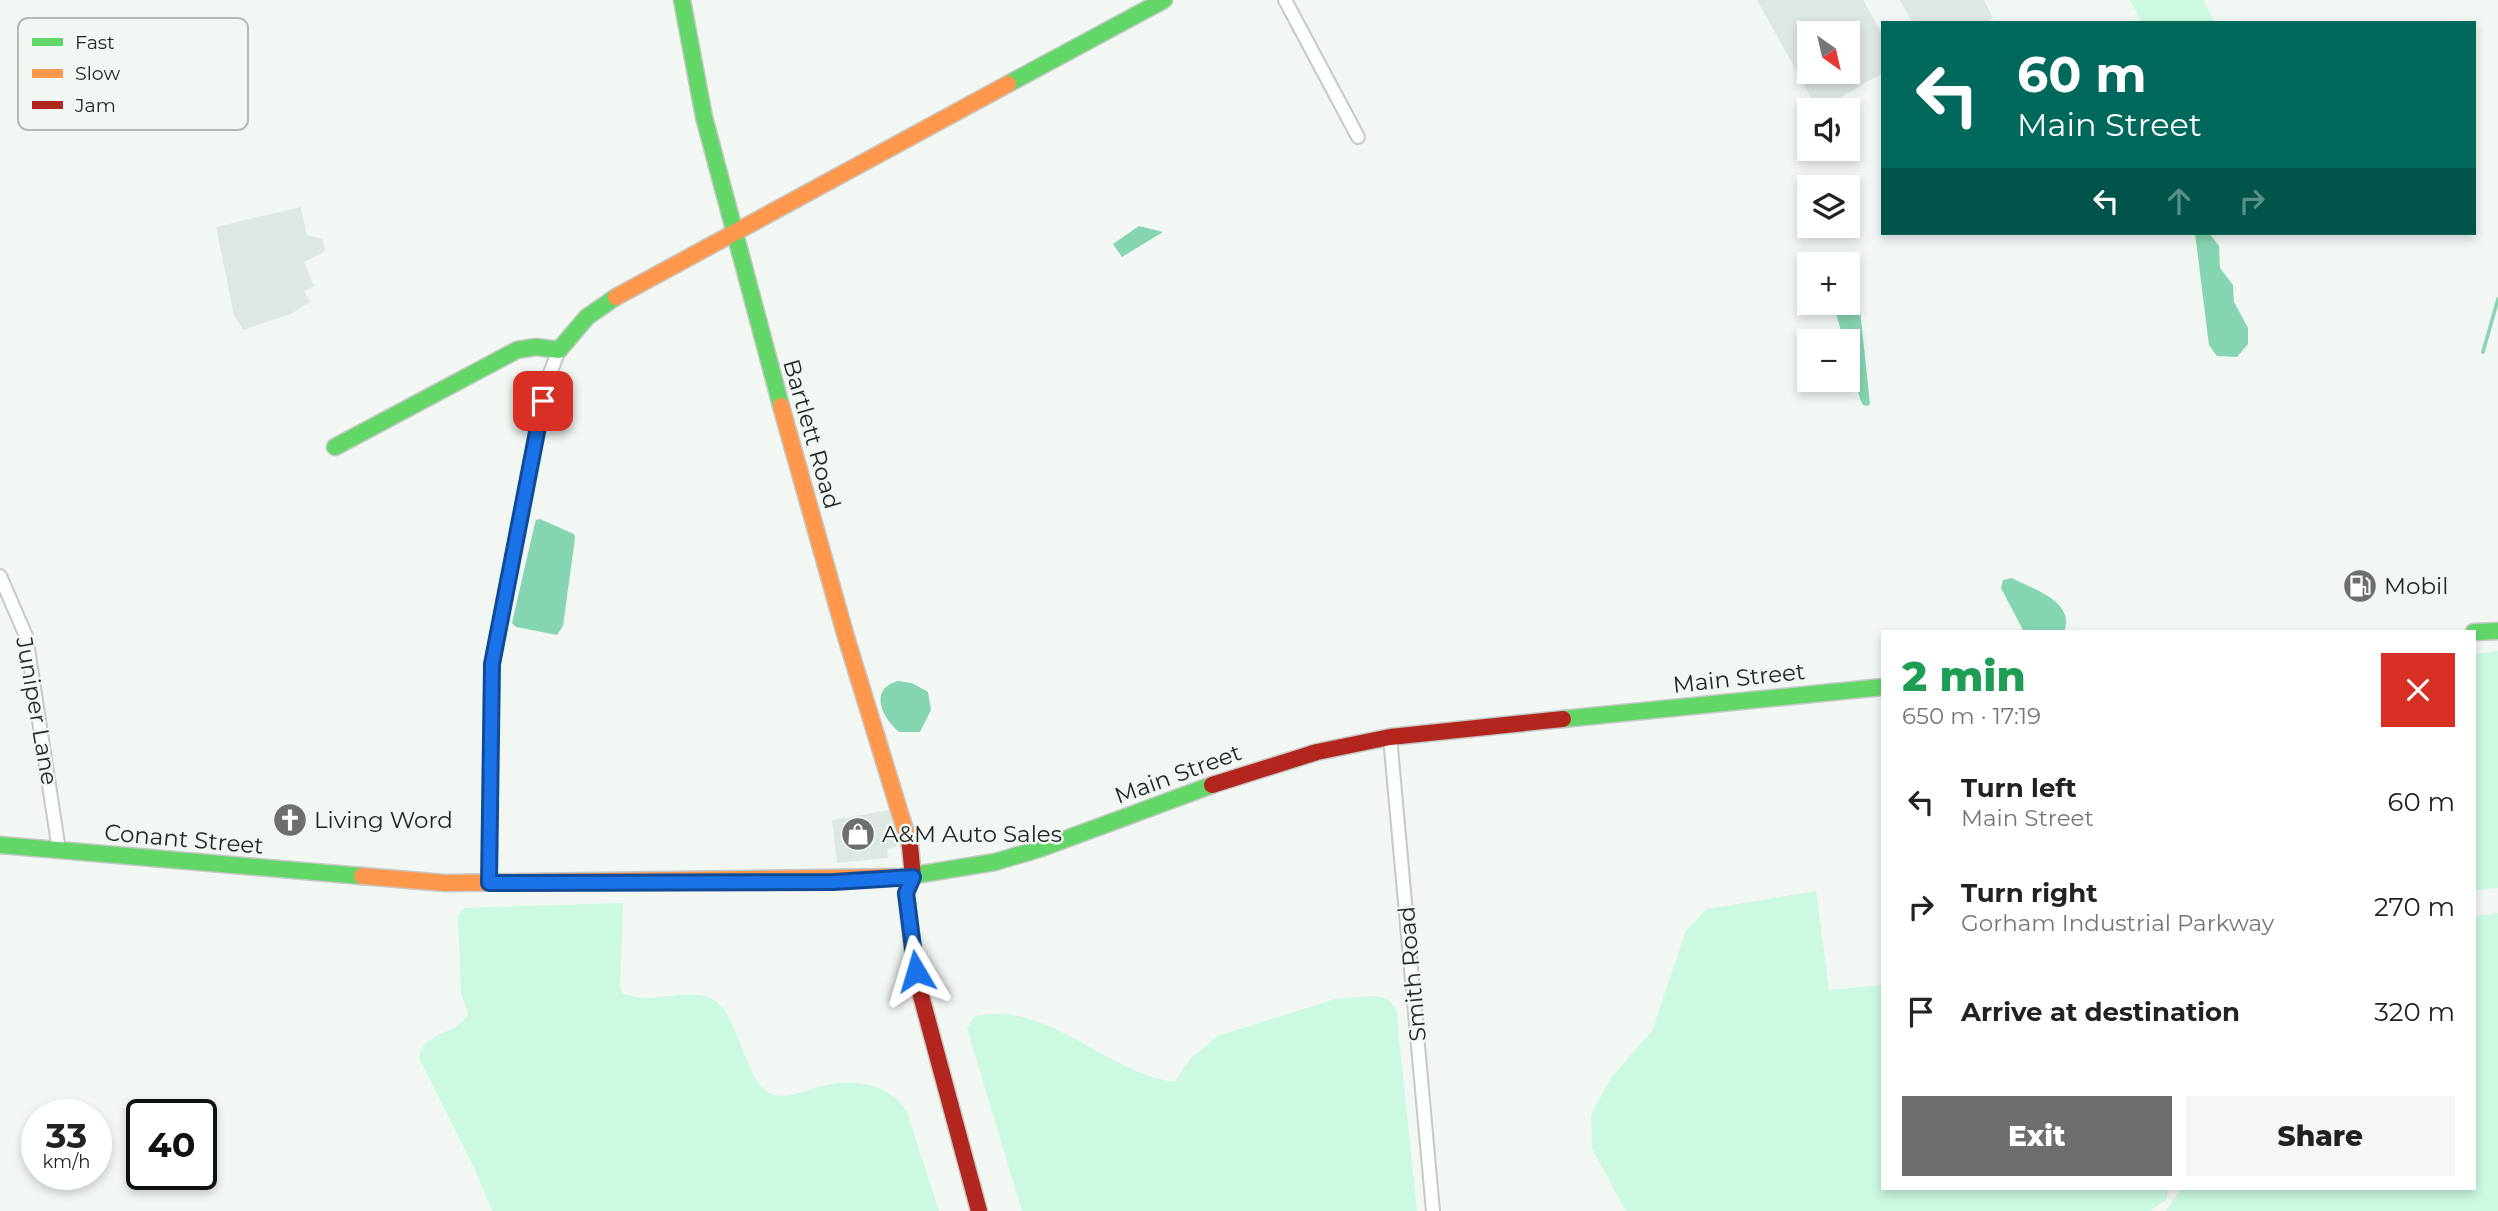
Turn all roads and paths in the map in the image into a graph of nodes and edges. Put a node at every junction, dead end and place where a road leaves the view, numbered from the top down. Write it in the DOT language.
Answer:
graph roads {
  1 [pos="682,0"];
  2 [pos="1164,0"];
  3 [pos="1285,0"];
  4 [pos="1358,137"];
  5 [pos="732,233"];
  6 [pos="559,350"];
  7 [pos="335,447"];
  8 [pos="0,576"];
  9 [pos="2498,631"];
  10 [pos="2476,632"];
  11 [pos="1881,687"];
  12 [pos="1390,737"];
  13 [pos="0,845"];
  14 [pos="59,850"];
  15 [pos="913,877"];
  16 [pos="489,883"];
  17 [pos="979,1211"];
  18 [pos="1433,1211"];
  1 -- 5 [label="main road, Bartlett Road"];
  2 -- 5 [label="main road"];
  3 -- 4 [label="street"];
  5 -- 6 [label="main road"];
  5 -- 15 [label="main road, Bartlett Road"];
  6 -- 7 [label="main road"];
  6 -- 16 [label="street"];
  8 -- 14 [label="street, Juniper Lane"];
  9 -- 10 [label="main road"];
  11 -- 12 [label="main road, Main Street"];
  12 -- 15 [label="main road, Main Street"];
  12 -- 18 [label="street, Smith Road"];
  13 -- 14 [label="main road, Conant Street"];
  14 -- 16 [label="main road, Conant Street"];
  15 -- 16 [label="main road, Main Street"];
  15 -- 17 [label="main road, Bartlett Road"];
}
